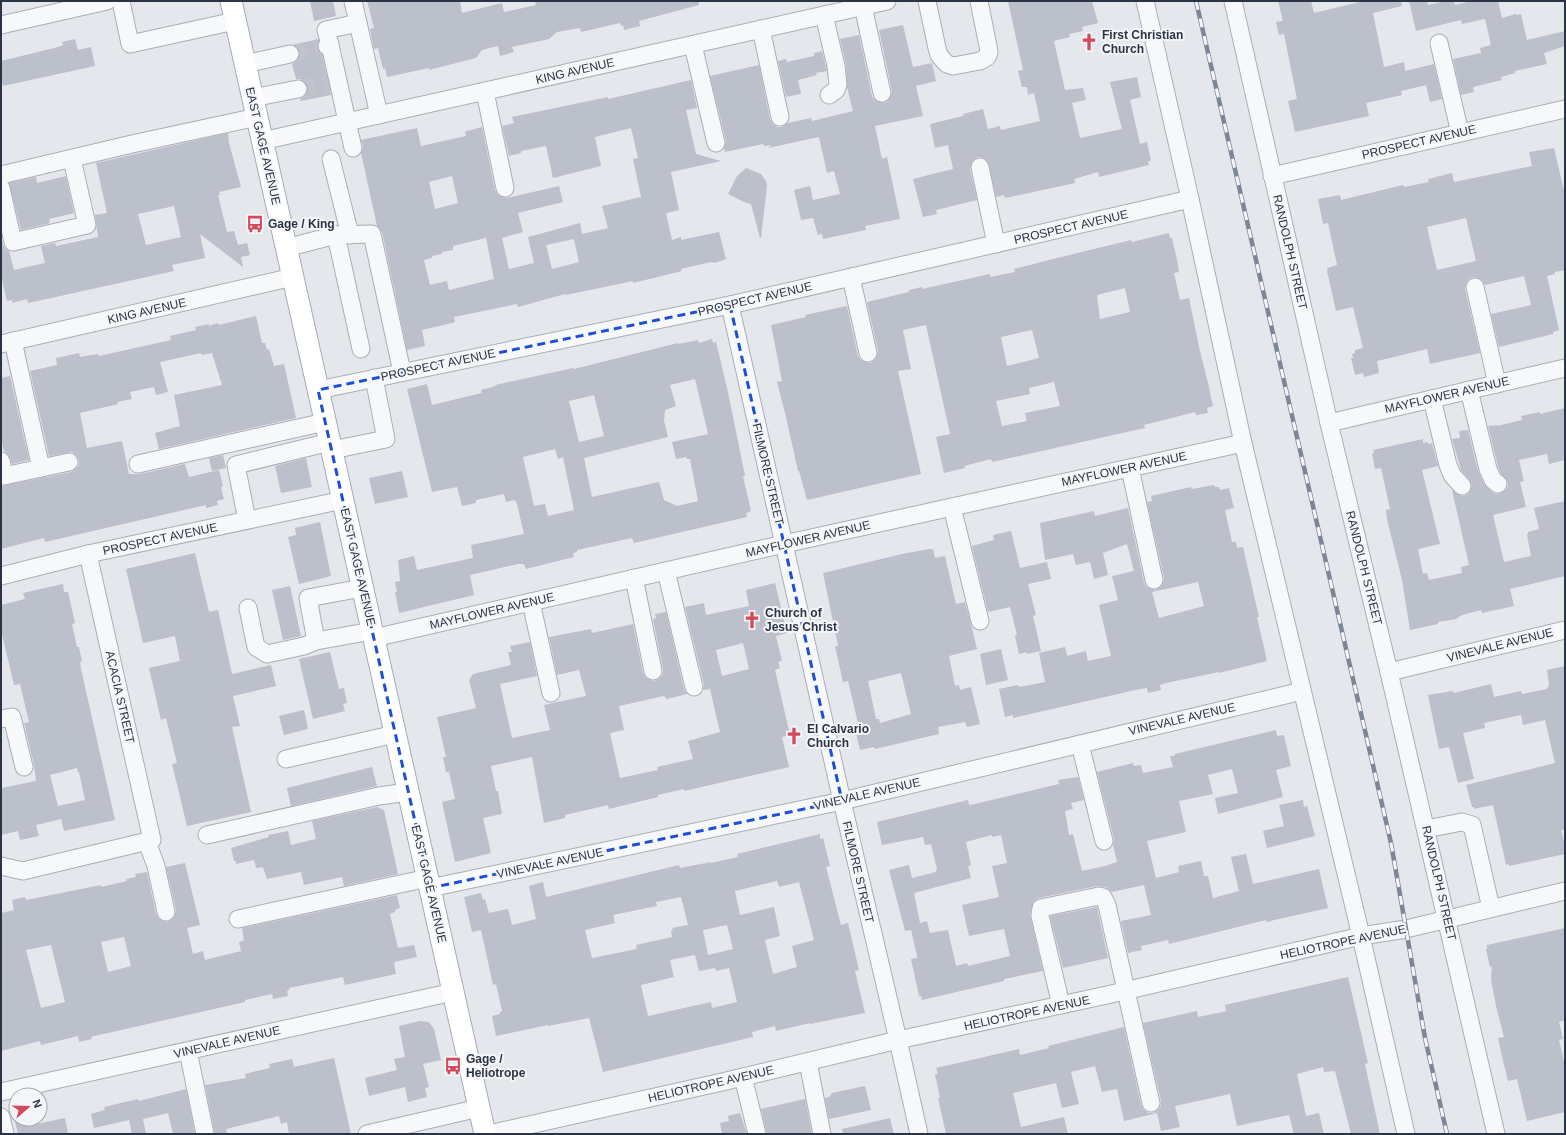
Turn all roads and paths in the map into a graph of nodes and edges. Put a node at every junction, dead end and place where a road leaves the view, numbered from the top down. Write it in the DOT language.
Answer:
graph roads {
  1 [pos="107,1"];
  2 [pos="121,1"];
  3 [pos="231,1"];
  4 [pos="353,1"];
  5 [pos="887,1"];
  6 [pos="927,1"];
  7 [pos="979,1"];
  8 [pos="1145,1"];
  9 [pos="1233,1"];
  10 [pos="60,6"];
  11 [pos="863,6"];
  12 [pos="824,15"];
  13 [pos="235,21"];
  14 [pos="358,23"];
  15 [pos="1,25"];
  16 [pos="761,29"];
  17 [pos="1439,42"];
  18 [pos="693,45"];
  19 [pos="290,54"];
  20 [pos="245,64"];
  21 [pos="298,89"];
  22 [pos="485,92"];
  23 [pos="882,93"];
  24 [pos="829,95"];
  25 [pos="255,108"];
  26 [pos="1565,108"];
  27 [pos="379,115"];
  28 [pos="780,117"];
  29 [pos="347,122"];
  30 [pos="1460,133"];
  31 [pos="262,141"];
  32 [pos="716,143"];
  33 [pos="353,148"];
  34 [pos="72,159"];
  35 [pos="331,159"];
  36 [pos="980,168"];
  37 [pos="1,175"];
  38 [pos="1272,176"];
  39 [pos="1,188"];
  40 [pos="505,188"];
  41 [pos="1190,199"];
  42 [pos="343,235"];
  43 [pos="996,244"];
  44 [pos="286,248"];
  45 [pos="293,277"];
  46 [pos="851,277"];
  47 [pos="1475,287"];
  48 [pos="730,305"];
  49 [pos="7,342"];
  50 [pos="361,349"];
  51 [pos="868,353"];
  52 [pos="1565,368"];
  53 [pos="402,372"];
  54 [pos="374,378"];
  55 [pos="1497,384"];
  56 [pos="318,390"];
  57 [pos="1469,390"];
  58 [pos="1432,399"];
  59 [pos="1329,423"];
  60 [pos="329,438"];
  61 [pos="1243,443"];
  62 [pos="69,462"];
  63 [pos="138,464"];
  64 [pos="41,468"];
  65 [pos="1130,468"];
  66 [pos="2,471"];
  67 [pos="1498,484"];
  68 [pos="1462,486"];
  69 [pos="343,500"];
  70 [pos="952,506"];
  71 [pos="247,520"];
  72 [pos="784,544"];
  73 [pos="88,554"];
  74 [pos="666,571"];
  75 [pos="1,576"];
  76 [pos="634,578"];
  77 [pos="1154,580"];
  78 [pos="362,588"];
  79 [pos="531,602"];
  80 [pos="248,608"];
  81 [pos="980,621"];
  82 [pos="1565,630"];
  83 [pos="373,634"];
  84 [pos="316,641"];
  85 [pos="653,671"];
  86 [pos="1389,672"];
  87 [pos="694,687"];
  88 [pos="1302,691"];
  89 [pos="550,693"];
  90 [pos="1,719"];
  91 [pos="395,734"];
  92 [pos="1080,744"];
  93 [pos="286,759"];
  94 [pos="24,767"];
  95 [pos="408,792"];
  96 [pos="842,801"];
  97 [pos="1426,829"];
  98 [pos="207,835"];
  99 [pos="150,841"];
  100 [pos="1104,841"];
  101 [pos="1,866"];
  102 [pos="429,883"];
  103 [pos="1565,891"];
  104 [pos="1491,908"];
  105 [pos="166,912"];
  106 [pos="1447,918"];
  107 [pos="238,919"];
  108 [pos="1361,936"];
  109 [pos="1125,991"];
  110 [pos="453,992"];
  111 [pos="1061,1005"];
  112 [pos="898,1040"];
  113 [pos="188,1051"];
  114 [pos="808,1062"];
  115 [pos="743,1077"];
  116 [pos="1,1092"];
  117 [pos="1151,1103"];
  118 [pos="479,1108"];
  119 [pos="1,1117"];
  120 [pos="4,1134"];
  121 [pos="205,1134"];
  122 [pos="367,1134"];
  123 [pos="485,1134"];
  124 [pos="489,1134"];
  125 [pos="756,1134"];
  126 [pos="822,1134"];
  127 [pos="919,1134"];
  128 [pos="1406,1134"];
  129 [pos="1496,1134"];
  1 -- 10 [label="street"];
  2 -- 13 [label="street"];
  3 -- 13 [label="main road, EAST GAGE AVENUE"];
  4 -- 14 [label="street"];
  5 -- 11 [label="street, KING AVENUE"];
  6 -- 7 [label="street"];
  8 -- 41 [label="street"];
  9 -- 38 [label="street, RANDOLPH STREET"];
  10 -- 15 [label="street"];
  11 -- 12 [label="street, KING AVENUE"];
  11 -- 23 [label="street"];
  12 -- 16 [label="street, KING AVENUE"];
  12 -- 24 [label="street"];
  13 -- 20 [label="main road, EAST GAGE AVENUE"];
  14 -- 27 [label="street"];
  14 -- 29 [label="street"];
  16 -- 18 [label="street, KING AVENUE"];
  16 -- 28 [label="street"];
  17 -- 30 [label="street"];
  18 -- 22 [label="street, KING AVENUE"];
  18 -- 32 [label="street"];
  19 -- 20 [label="street"];
  20 -- 25 [label="main road, EAST GAGE AVENUE"];
  21 -- 25 [label="street"];
  22 -- 27 [label="street, KING AVENUE"];
  22 -- 40 [label="street"];
  25 -- 31 [label="main road, EAST GAGE AVENUE"];
  25 -- 34 [label="street"];
  26 -- 30 [label="street, PROSPECT AVENUE"];
  27 -- 29 [label="street, KING AVENUE"];
  29 -- 31 [label="street, KING AVENUE"];
  29 -- 33 [label="street"];
  30 -- 38 [label="street, PROSPECT AVENUE"];
  31 -- 44 [label="main road, EAST GAGE AVENUE"];
  34 -- 37 [label="street"];
  34 -- 39 [label="street"];
  35 -- 42 [label="street"];
  36 -- 43 [label="street"];
  38 -- 59 [label="street, RANDOLPH STREET"];
  41 -- 43 [label="street, PROSPECT AVENUE"];
  41 -- 61 [label="street"];
  42 -- 44 [label="street"];
  42 -- 50 [label="street"];
  42 -- 53 [label="street"];
  43 -- 46 [label="street, PROSPECT AVENUE"];
  44 -- 45 [label="main road, EAST GAGE AVENUE"];
  45 -- 49 [label="street, KING AVENUE"];
  45 -- 56 [label="main road, EAST GAGE AVENUE"];
  46 -- 48 [label="street, PROSPECT AVENUE"];
  46 -- 51 [label="street"];
  47 -- 55 [label="street"];
  48 -- 53 [label="street, PROSPECT AVENUE"];
  48 -- 72 [label="street, FILMORE STREET"];
  49 -- 64 [label="street"];
  52 -- 55 [label="street, MAYFLOWER AVENUE"];
  53 -- 54 [label="street, PROSPECT AVENUE"];
  54 -- 56 [label="street, PROSPECT AVENUE"];
  54 -- 60 [label="street"];
  55 -- 57 [label="street, MAYFLOWER AVENUE"];
  56 -- 60 [label="main road, EAST GAGE AVENUE"];
  57 -- 58 [label="street, MAYFLOWER AVENUE"];
  57 -- 67 [label="street"];
  58 -- 59 [label="street, MAYFLOWER AVENUE"];
  58 -- 68 [label="street"];
  59 -- 86 [label="street, RANDOLPH STREET"];
  60 -- 63 [label="street"];
  60 -- 69 [label="main road, EAST GAGE AVENUE"];
  60 -- 71 [label="street"];
  61 -- 65 [label="street, MAYFLOWER AVENUE"];
  61 -- 88 [label="street"];
  62 -- 64 [label="street"];
  64 -- 66 [label="street"];
  65 -- 70 [label="street, MAYFLOWER AVENUE"];
  65 -- 77 [label="street"];
  69 -- 71 [label="street, PROSPECT AVENUE"];
  69 -- 78 [label="main road, EAST GAGE AVENUE"];
  70 -- 72 [label="street, MAYFLOWER AVENUE"];
  70 -- 81 [label="street"];
  71 -- 73 [label="street, PROSPECT AVENUE"];
  72 -- 74 [label="street, MAYFLOWER AVENUE"];
  72 -- 96 [label="street, FILMORE STREET"];
  73 -- 75 [label="street, PROSPECT AVENUE"];
  73 -- 99 [label="street, ACACIA STREET"];
  74 -- 76 [label="street, MAYFLOWER AVENUE"];
  74 -- 87 [label="street"];
  76 -- 79 [label="street, MAYFLOWER AVENUE"];
  76 -- 85 [label="street"];
  78 -- 83 [label="main road, EAST GAGE AVENUE"];
  78 -- 84 [label="street"];
  79 -- 83 [label="street, MAYFLOWER AVENUE"];
  79 -- 89 [label="street"];
  80 -- 84 [label="street, MAYFLOWER AVENUE"];
  82 -- 86 [label="street, VINEVALE AVENUE"];
  83 -- 84 [label="street, MAYFLOWER AVENUE"];
  83 -- 91 [label="main road, EAST GAGE AVENUE"];
  86 -- 97 [label="street, RANDOLPH STREET"];
  88 -- 92 [label="street, VINEVALE AVENUE"];
  88 -- 108 [label="street"];
  90 -- 94 [label="street"];
  91 -- 93 [label="street"];
  91 -- 95 [label="main road, EAST GAGE AVENUE"];
  92 -- 96 [label="street, VINEVALE AVENUE"];
  92 -- 100 [label="street"];
  95 -- 98 [label="street"];
  95 -- 102 [label="main road, EAST GAGE AVENUE"];
  96 -- 102 [label="street, VINEVALE AVENUE"];
  96 -- 112 [label="street, FILMORE STREET"];
  97 -- 104 [label="street"];
  97 -- 106 [label="street, RANDOLPH STREET"];
  99 -- 101 [label="street"];
  99 -- 105 [label="street, ACACIA STREET"];
  102 -- 107 [label="street, VINEVALE AVENUE"];
  102 -- 110 [label="main road, EAST GAGE AVENUE"];
  103 -- 104 [label="street, HELIOTROPE AVENUE"];
  104 -- 106 [label="street, HELIOTROPE AVENUE"];
  106 -- 108 [label="street, HELIOTROPE AVENUE"];
  106 -- 129 [label="street, RANDOLPH STREET"];
  108 -- 109 [label="street, HELIOTROPE AVENUE"];
  108 -- 128 [label="street"];
  109 -- 111 [label="street, HELIOTROPE AVENUE"];
  109 -- 111 [label="street"];
  109 -- 117 [label="street"];
  110 -- 113 [label="street, VINEVALE AVENUE"];
  110 -- 118 [label="main road, EAST GAGE AVENUE"];
  111 -- 112 [label="street, HELIOTROPE AVENUE"];
  112 -- 114 [label="street, HELIOTROPE AVENUE"];
  112 -- 127 [label="street, FILMORE STREET"];
  113 -- 116 [label="street, VINEVALE AVENUE"];
  113 -- 121 [label="street"];
  114 -- 115 [label="street, HELIOTROPE AVENUE"];
  114 -- 126 [label="street"];
  115 -- 124 [label="street, HELIOTROPE AVENUE"];
  115 -- 125 [label="street"];
  118 -- 122 [label="street"];
  118 -- 123 [label="main road, EAST GAGE AVENUE"];
  119 -- 120 [label="street"];
}
